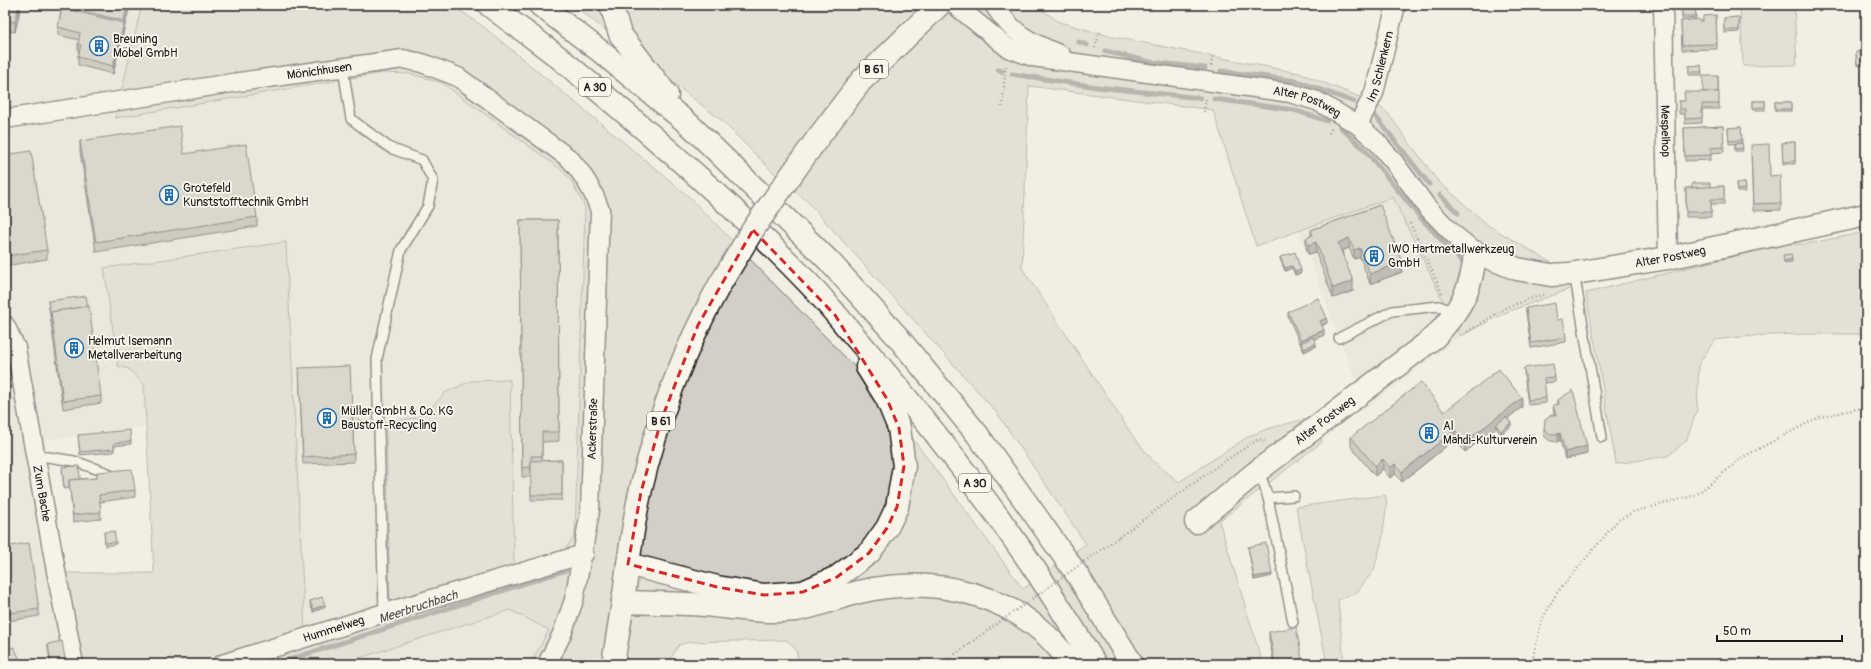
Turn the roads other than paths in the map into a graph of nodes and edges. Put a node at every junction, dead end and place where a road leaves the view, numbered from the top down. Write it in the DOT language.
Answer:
graph roads {
  1 [pos="488,5"];
  2 [pos="540,5"];
  3 [pos="611,5"];
  4 [pos="939,5"];
  5 [pos="955,5"];
  6 [pos="994,5"];
  7 [pos="1396,5"];
  8 [pos="1663,5"];
  9 [pos="1080,64"];
  10 [pos="343,68"];
  11 [pos="5,119"];
  12 [pos="1358,125"];
  13 [pos="691,126"];
  14 [pos="592,189"];
  15 [pos="1866,215"];
  16 [pos="1475,252"];
  17 [pos="1668,258"];
  18 [pos="1569,274"];
  19 [pos="835,315"];
  20 [pos="1453,317"];
  21 [pos="5,325"];
  22 [pos="1339,338"];
  23 [pos="1602,438"];
  24 [pos="35,455"];
  25 [pos="108,473"];
  26 [pos="1255,473"];
  27 [pos="1294,496"];
  28 [pos="1268,498"];
  29 [pos="1196,522"];
  30 [pos="584,554"];
  31 [pos="628,564"];
  32 [pos="623,602"];
  33 [pos="384,613"];
  34 [pos="1293,622"];
  35 [pos="74,664"];
  36 [pos="222,664"];
  37 [pos="547,664"];
  38 [pos="613,664"];
  39 [pos="1073,664"];
  40 [pos="1095,664"];
  41 [pos="1132,664"];
  1 -- 19 [label="main road, A 30"];
  2 -- 13 [label="main road, A 30"];
  3 -- 13 [label="main road"];
  4 -- 31 [label="main road, B 61, bridge"];
  5 -- 9 [label="street, Alter Postweg"];
  6 -- 9 [label="street, Alter Postweg"];
  7 -- 12 [label="street, Im Schlenkern"];
  8 -- 17 [label="street, Mespelhop"];
  9 -- 12 [label="street, Alter Postweg"];
  10 -- 11 [label="street, Mönichhusen"];
  10 -- 14 [label="street, Mönichhusen"];
  10 -- 33 [label="lane"];
  12 -- 16 [label="street, Alter Postweg"];
  13 -- 41 [label="main road, A 30"];
  14 -- 30 [label="street, Ackerstraße"];
  15 -- 17 [label="main road, Alter Postweg"];
  16 -- 18 [label="main road, Alter Postweg"];
  16 -- 20 [label="main road, Alter Postweg"];
  17 -- 18 [label="main road, Alter Postweg"];
  18 -- 23 [label="lane"];
  19 -- 31 [label="main road"];
  19 -- 40 [label="main road, A 30"];
  20 -- 22 [label="lane"];
  20 -- 26 [label="main road, Alter Postweg"];
  21 -- 24 [label="street, Zum Bache"];
  24 -- 25 [label="lane"];
  24 -- 35 [label="street, Zum Bache"];
  26 -- 28 [label="lane"];
  26 -- 29 [label="main road, Alter Postweg"];
  27 -- 28 [label="lane"];
  28 -- 34 [label="lane"];
  30 -- 33 [label="street, Hummelweg"];
  30 -- 37 [label="street, Ackerstraße"];
  31 -- 32 [label="main road, B 61"];
  32 -- 38 [label="main road"];
  32 -- 39 [label="main road"];
  33 -- 36 [label="street, Hummelweg"];
}
